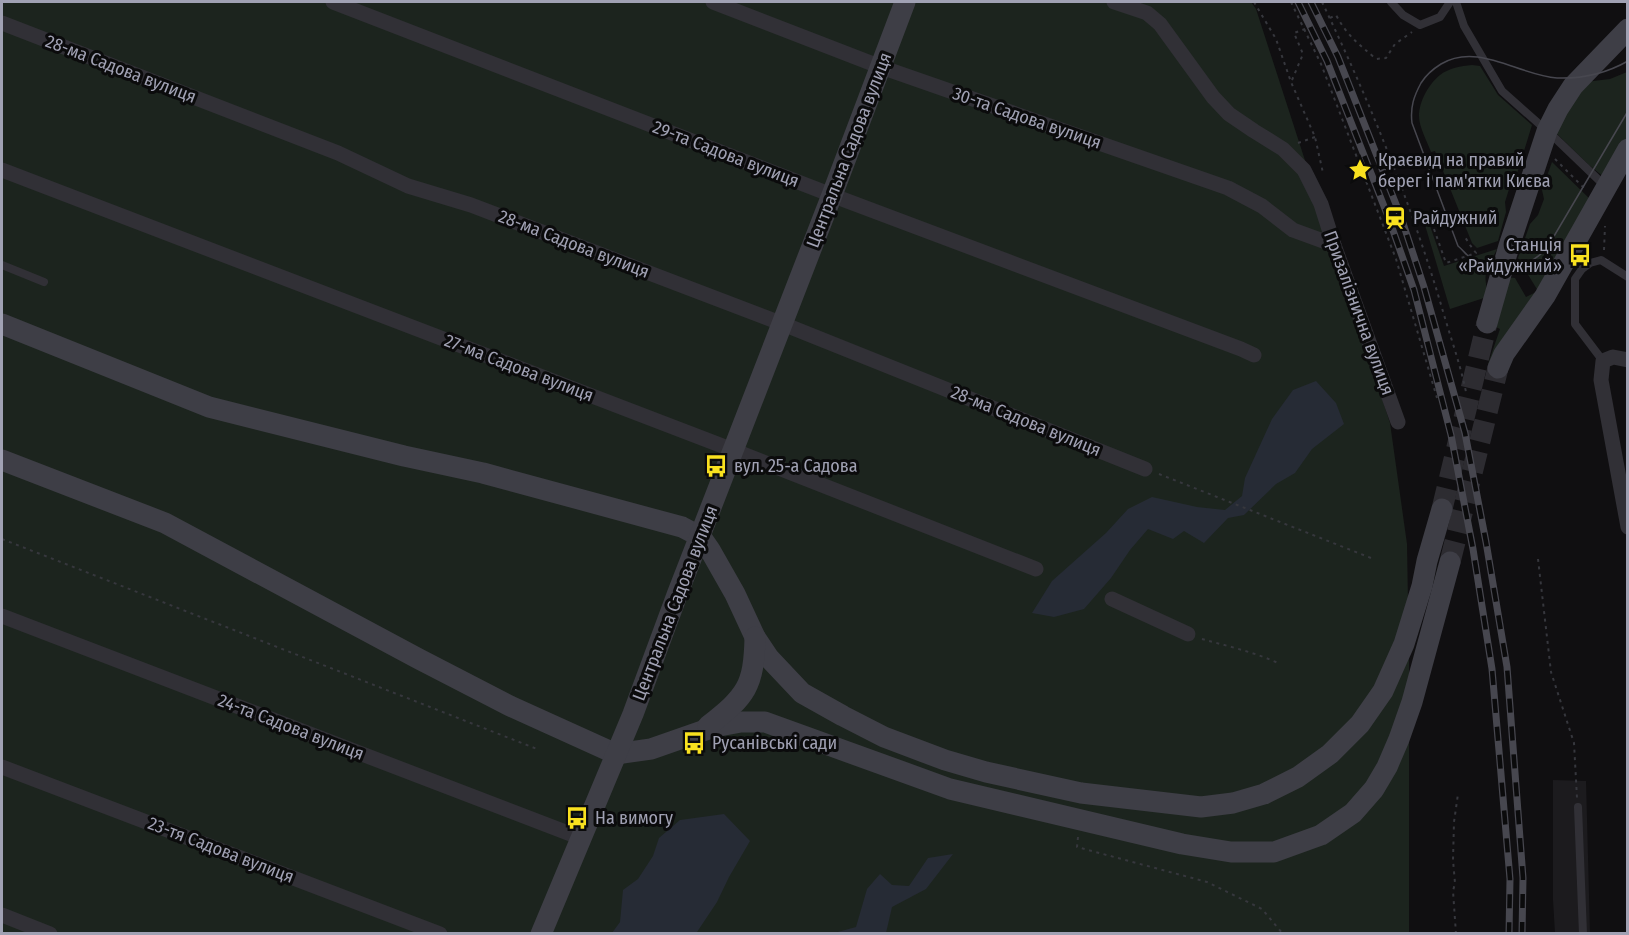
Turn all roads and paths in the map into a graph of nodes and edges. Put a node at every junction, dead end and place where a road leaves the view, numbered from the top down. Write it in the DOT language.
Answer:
graph roads {
  1 [pos="333,2"];
  2 [pos="713,2"];
  3 [pos="905,2"];
  4 [pos="1114,2"];
  5 [pos="1254,2"];
  6 [pos="1291,2"];
  7 [pos="1322,2"];
  8 [pos="1391,2"];
  9 [pos="1450,2"];
  10 [pos="1456,2"];
  11 [pos="1330,18"];
  12 [pos="2,23"];
  13 [pos="1420,25"];
  14 [pos="1305,29"];
  15 [pos="1628,29"];
  16 [pos="881,67"];
  17 [pos="1291,82"];
  18 [pos="1545,139"];
  19 [pos="1628,148"];
  20 [pos="2,170"];
  21 [pos="832,195"];
  22 [pos="1602,195"];
  23 [pos="1321,204"];
  24 [pos="1434,229"];
  25 [pos="1466,237"];
  26 [pos="1334,245"];
  27 [pos="2,265"];
  28 [pos="1628,277"];
  29 [pos="44,282"];
  30 [pos="1487,323"];
  31 [pos="2,324"];
  32 [pos="783,324"];
  33 [pos="1254,355"];
  34 [pos="1628,360"];
  35 [pos="1603,362"];
  36 [pos="1498,368"];
  37 [pos="1466,392"];
  38 [pos="1437,398"];
  39 [pos="1398,422"];
  40 [pos="733,451"];
  41 [pos="2,460"];
  42 [pos="1146,469"];
  43 [pos="1442,509"];
  44 [pos="1628,527"];
  45 [pos="701,537"];
  46 [pos="2,539"];
  47 [pos="1371,558"];
  48 [pos="1538,559"];
  49 [pos="1450,562"];
  50 [pos="1036,569"];
  51 [pos="1112,599"];
  52 [pos="2,616"];
  53 [pos="1188,634"];
  54 [pos="755,637"];
  55 [pos="1278,663"];
  56 [pos="703,730"];
  57 [pos="537,749"];
  58 [pos="616,754"];
  59 [pos="2,767"];
  60 [pos="1458,794"];
  61 [pos="1578,807"];
  62 [pos="1080,821"];
  63 [pos="580,838"];
  64 [pos="2,915"];
  65 [pos="50,933"];
  66 [pos="440,933"];
  67 [pos="542,933"];
  68 [pos="1283,933"];
  69 [pos="1455,933"];
  70 [pos="1583,933"];
  1 -- 21 [label="street, 29-та Садова вулиця"];
  2 -- 16 [label="street, 30-та Садова вулиця"];
  3 -- 16 [label="main road, Центральна Садова вулиця"];
  4 -- 23 [label="street, Призалізнична вулиця"];
  5 -- 17 [label="path"];
  6 -- 14 [label="path"];
  7 -- 11 [label="path"];
  8 -- 13 [label="lane"];
  9 -- 13 [label="lane"];
  10 -- 18 [label="lane"];
  11 -- 13 [label="path"];
  11 -- 37 [label="path"];
  12 -- 32 [label="street, 28-ма Садова вулиця"];
  14 -- 17 [label="path"];
  14 -- 38 [label="path"];
  15 -- 18 [label="main road"];
  16 -- 21 [label="main road, Центральна Садова вулиця"];
  16 -- 26 [label="street, 30-та Садова вулиця"];
  17 -- 23 [label="path"];
  18 -- 22 [label="lane"];
  18 -- 22 [label="path"];
  18 -- 30 [label="main road"];
  19 -- 22 [label="main road"];
  20 -- 40 [label="street, 27-ма Садова вулиця"];
  21 -- 32 [label="main road, Центральна Садова вулиця"];
  21 -- 33 [label="street, 29-та Садова вулиця"];
  22 -- 36 [label="main road"];
  23 -- 26 [label="street, Призалізнична вулиця"];
  24 -- 25 [label="path"];
  26 -- 39 [label="street, Призалізнична вулиця"];
  27 -- 29 [label="lane"];
  28 -- 35 [label="lane"];
  31 -- 45 [label="main road"];
  32 -- 40 [label="main road, Центральна Садова вулиця"];
  32 -- 42 [label="street, 28-ма Садова вулиця"];
  34 -- 35 [label="street"];
  35 -- 44 [label="street"];
  40 -- 45 [label="main road, Центральна Садова вулиця"];
  40 -- 50 [label="street, 27-ма Садова вулиця"];
  41 -- 58 [label="main road"];
  42 -- 47 [label="path"];
  43 -- 54 [label="main road"];
  45 -- 54 [label="main road"];
  45 -- 58 [label="main road, Центральна Садова вулиця"];
  46 -- 57 [label="path"];
  48 -- 61 [label="path"];
  49 -- 62 [label="main road"];
  51 -- 53 [label="street"];
  52 -- 63 [label="street, 24-та Садова вулиця"];
  53 -- 55 [label="path"];
  54 -- 56 [label="main road"];
  56 -- 58 [label="main road"];
  56 -- 62 [label="main road"];
  58 -- 63 [label="main road, Центральна Садова вулиця"];
  59 -- 66 [label="street, 23-тя Садова вулиця"];
  60 -- 69 [label="path"];
  61 -- 70 [label="lane"];
  62 -- 68 [label="path"];
  63 -- 67 [label="main road, Центральна Садова вулиця"];
  64 -- 65 [label="street"];
}
